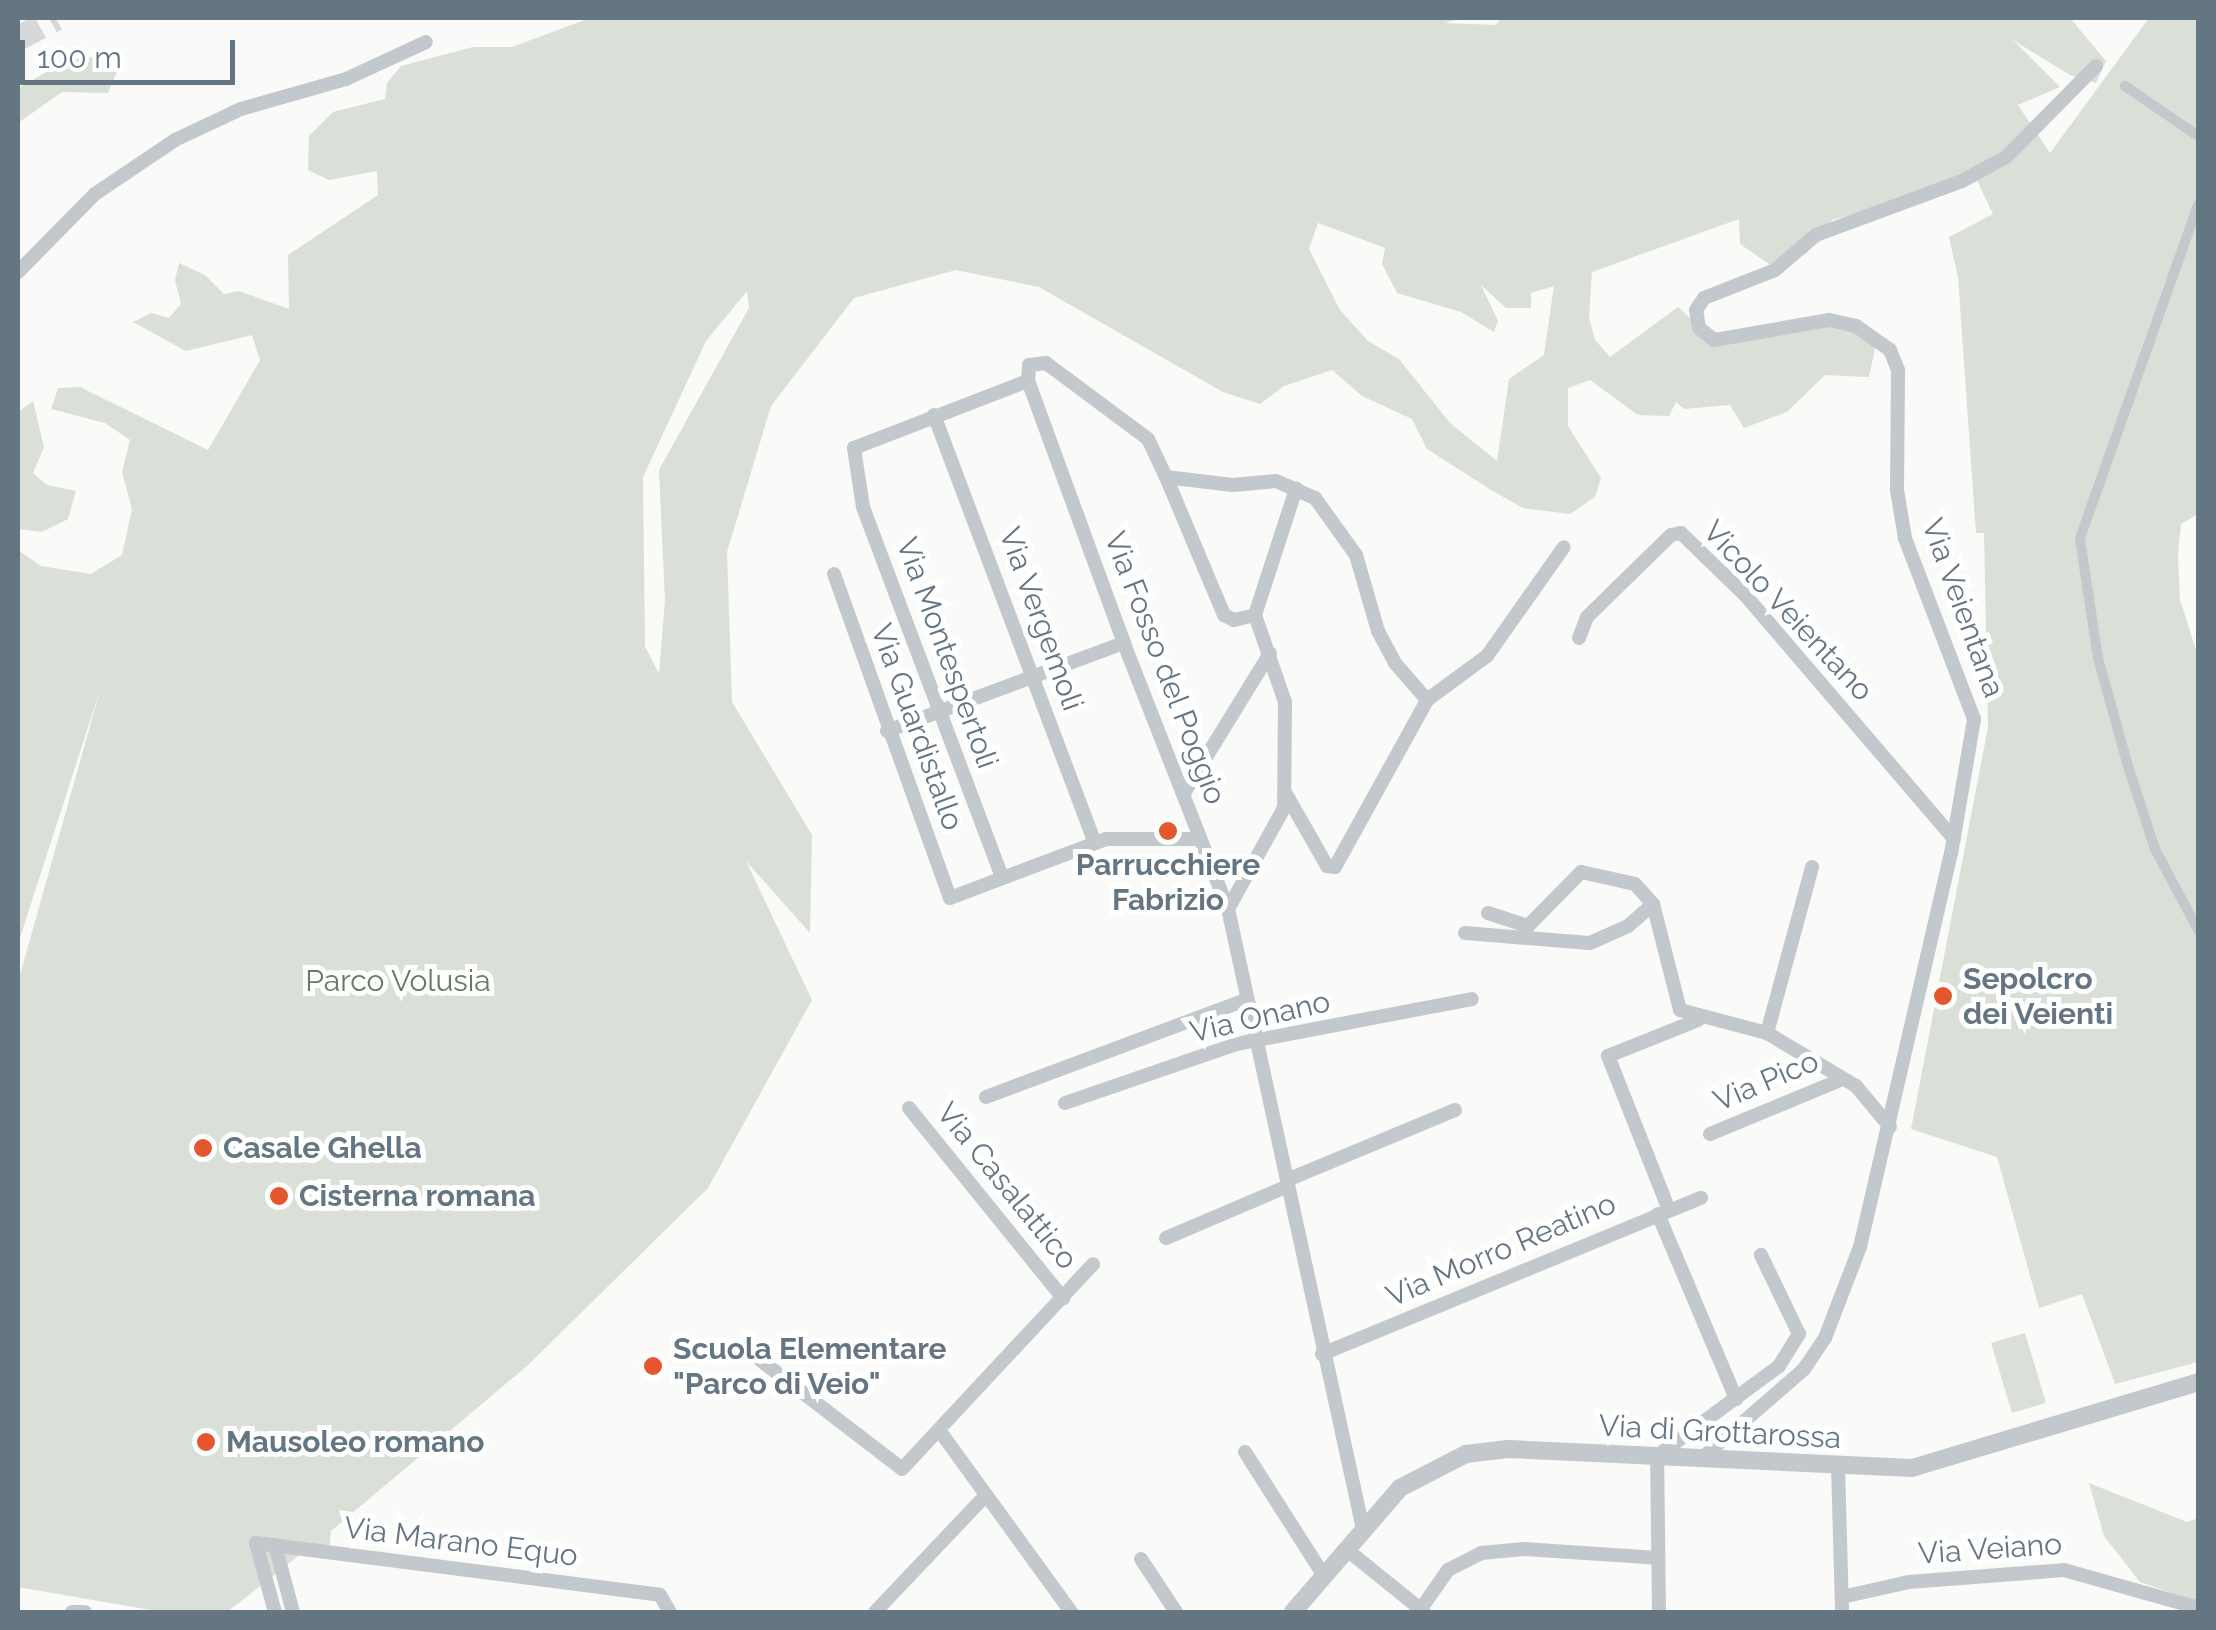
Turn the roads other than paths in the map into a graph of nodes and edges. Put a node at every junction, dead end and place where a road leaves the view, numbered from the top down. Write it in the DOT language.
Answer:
graph roads {
  1 [pos="426,42"];
  2 [pos="2096,66"];
  3 [pos="2125,86"];
  4 [pos="2198,136"];
  5 [pos="2198,205"];
  6 [pos="18,272"];
  7 [pos="1028,381"];
  8 [pos="934,415"];
  9 [pos="1166,477"];
  10 [pos="1296,489"];
  11 [pos="1564,547"];
  12 [pos="834,574"];
  13 [pos="1255,615"];
  14 [pos="1579,638"];
  15 [pos="1124,643"];
  16 [pos="1270,653"];
  17 [pos="1032,678"];
  18 [pos="1427,700"];
  19 [pos="939,711"];
  20 [pos="887,731"];
  21 [pos="1184,793"];
  22 [pos="1286,794"];
  23 [pos="1200,839"];
  24 [pos="1954,839"];
  25 [pos="1095,843"];
  26 [pos="1812,867"];
  27 [pos="1002,878"];
  28 [pos="1653,904"];
  29 [pos="1228,909"];
  30 [pos="1488,914"];
  31 [pos="2198,930"];
  32 [pos="1465,933"];
  33 [pos="1472,999"];
  34 [pos="1245,1000"];
  35 [pos="1698,1020"];
  36 [pos="1767,1033"];
  37 [pos="1256,1042"];
  38 [pos="1843,1078"];
  39 [pos="986,1097"];
  40 [pos="1064,1103"];
  41 [pos="908,1108"];
  42 [pos="1456,1110"];
  43 [pos="1890,1127"];
  44 [pos="1710,1134"];
  45 [pos="1288,1183"];
  46 [pos="1700,1198"];
  47 [pos="1664,1212"];
  48 [pos="1166,1238"];
  49 [pos="1761,1255"];
  50 [pos="1092,1264"];
  51 [pos="1063,1298"];
  52 [pos="1322,1354"];
  53 [pos="755,1356"];
  54 [pos="2198,1382"];
  55 [pos="1736,1399"];
  56 [pos="939,1430"];
  57 [pos="1246,1452"];
  58 [pos="1656,1456"];
  59 [pos="1701,1458"];
  60 [pos="1838,1466"];
  61 [pos="986,1494"];
  62 [pos="1362,1530"];
  63 [pos="275,1545"];
  64 [pos="1346,1549"];
  65 [pos="1141,1558"];
  66 [pos="1658,1558"];
  67 [pos="1324,1576"];
  68 [pos="1842,1605"];
  69 [pos="2198,1608"];
  70 [pos="1422,1611"];
  71 [pos="72,1612"];
  72 [pos="85,1612"];
  73 [pos="275,1612"];
  74 [pos="294,1612"];
  75 [pos="670,1612"];
  76 [pos="876,1612"];
  77 [pos="1071,1612"];
  78 [pos="1176,1612"];
  79 [pos="1293,1612"];
  80 [pos="1659,1612"];
  1 -- 6 [label="street"];
  2 -- 24 [label="street, Via Veientana"];
  3 -- 4 [label="street"];
  5 -- 31 [label="street"];
  7 -- 8 [label="street"];
  7 -- 9 [label="street"];
  7 -- 15 [label="street, Via Fosso del Poggio"];
  8 -- 17 [label="street, Via Vergemoli"];
  8 -- 19 [label="street, Via Montespertoli"];
  9 -- 10 [label="street"];
  9 -- 13 [label="street"];
  10 -- 13 [label="street"];
  10 -- 18 [label="street"];
  11 -- 18 [label="street"];
  12 -- 20 [label="street, Via Guardistallo"];
  13 -- 16 [label="street"];
  14 -- 24 [label="street, Vicolo Veientano"];
  15 -- 17 [label="street"];
  15 -- 21 [label="street, Via Fosso del Poggio"];
  16 -- 21 [label="street"];
  16 -- 22 [label="street"];
  17 -- 19 [label="street"];
  17 -- 25 [label="street, Via Vergemoli"];
  18 -- 22 [label="street"];
  19 -- 20 [label="street"];
  19 -- 27 [label="street, Via Montespertoli"];
  20 -- 27 [label="street, Via Guardistallo"];
  21 -- 23 [label="street, Via Fosso del Poggio"];
  22 -- 29 [label="street"];
  23 -- 25 [label="street"];
  23 -- 29 [label="street, Via Fosso del Poggio"];
  24 -- 43 [label="street, Via Veientana"];
  25 -- 27 [label="street"];
  26 -- 36 [label="street"];
  28 -- 30 [label="street"];
  28 -- 32 [label="street"];
  28 -- 35 [label="street"];
  29 -- 34 [label="street, Via Fosso del Poggio"];
  33 -- 37 [label="street, Via Onano"];
  34 -- 37 [label="street, Via Fosso del Poggio"];
  34 -- 39 [label="street"];
  35 -- 36 [label="street"];
  35 -- 47 [label="street"];
  36 -- 38 [label="street"];
  37 -- 40 [label="street, Via Onano"];
  37 -- 45 [label="street, Via Fosso del Poggio"];
  38 -- 43 [label="street"];
  38 -- 44 [label="street, Via Pico"];
  41 -- 51 [label="street, Via Casalattico"];
  42 -- 45 [label="street"];
  43 -- 59 [label="street, Via Veientana"];
  45 -- 48 [label="street"];
  45 -- 52 [label="street, Via Fosso del Poggio"];
  46 -- 47 [label="street, Via Morro Reatino"];
  47 -- 52 [label="street, Via Morro Reatino"];
  47 -- 55 [label="street"];
  49 -- 55 [label="street"];
  50 -- 51 [label="street"];
  51 -- 56 [label="street"];
  52 -- 62 [label="street, Via Fosso del Poggio"];
  53 -- 56 [label="street"];
  54 -- 60 [label="street, Via di Grottarossa"];
  55 -- 58 [label="street"];
  56 -- 61 [label="street"];
  57 -- 67 [label="street"];
  58 -- 59 [label="street, Via di Grottarossa"];
  58 -- 62 [label="street, Via di Grottarossa"];
  58 -- 66 [label="street"];
  59 -- 60 [label="street, Via di Grottarossa"];
  60 -- 68 [label="street"];
  61 -- 76 [label="street"];
  61 -- 77 [label="street"];
  62 -- 64 [label="street, Via di Grottarossa"];
  63 -- 73 [label="street, Via Marano Equo"];
  63 -- 74 [label="street"];
  63 -- 75 [label="street, Via Marano Equo"];
  64 -- 67 [label="street, Via di Grottarossa"];
  64 -- 70 [label="street"];
  65 -- 78 [label="street"];
  66 -- 70 [label="street"];
  66 -- 80 [label="street"];
  67 -- 79 [label="street, Via di Grottarossa"];
  68 -- 69 [label="street, Via Veiano"];
  71 -- 72 [label="street"];
}
